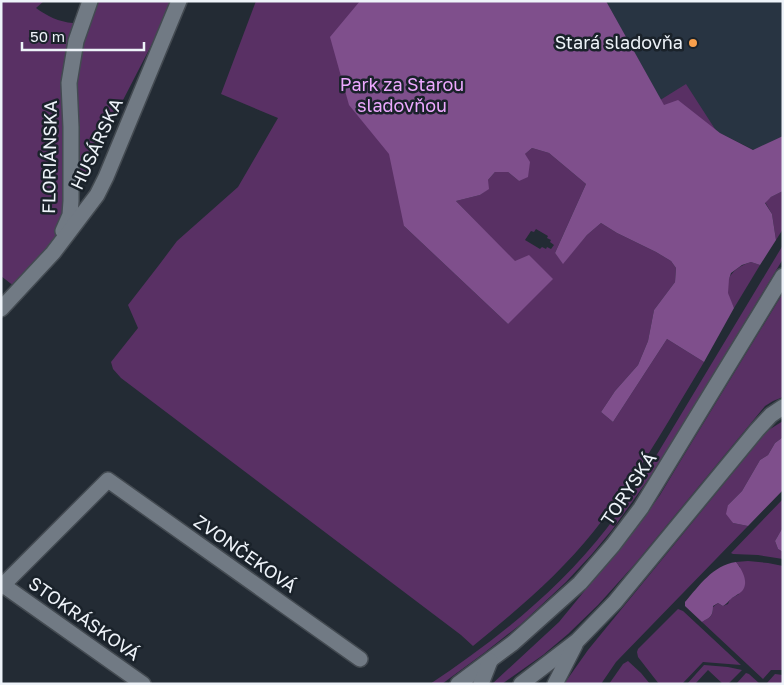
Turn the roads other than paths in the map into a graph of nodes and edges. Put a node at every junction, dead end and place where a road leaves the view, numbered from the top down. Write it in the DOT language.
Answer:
graph roads {
  1 [pos="90,1"];
  2 [pos="180,1"];
  3 [pos="53,253"];
  4 [pos="783,276"];
  5 [pos="1,309"];
  6 [pos="779,412"];
  7 [pos="2,586"];
  8 [pos="577,641"];
  9 [pos="360,659"];
  10 [pos="491,660"];
  11 [pos="143,684"];
  12 [pos="458,684"];
  13 [pos="480,684"];
  14 [pos="521,684"];
  15 [pos="555,684"];
  1 -- 3 [label="street, FLORIÁNSKA"];
  2 -- 3 [label="street, HUSÁRSKA"];
  3 -- 5 [label="street, HUSÁRSKA"];
  4 -- 10 [label="street, TORYSKÁ"];
  6 -- 8 [label="street"];
  7 -- 9 [label="street, ZVONČEKOVÁ"];
  7 -- 11 [label="street, STOKRÁSKOVÁ"];
  8 -- 14 [label="street"];
  8 -- 15 [label="street"];
  10 -- 12 [label="street, TORYSKÁ"];
  10 -- 13 [label="street"];
}
